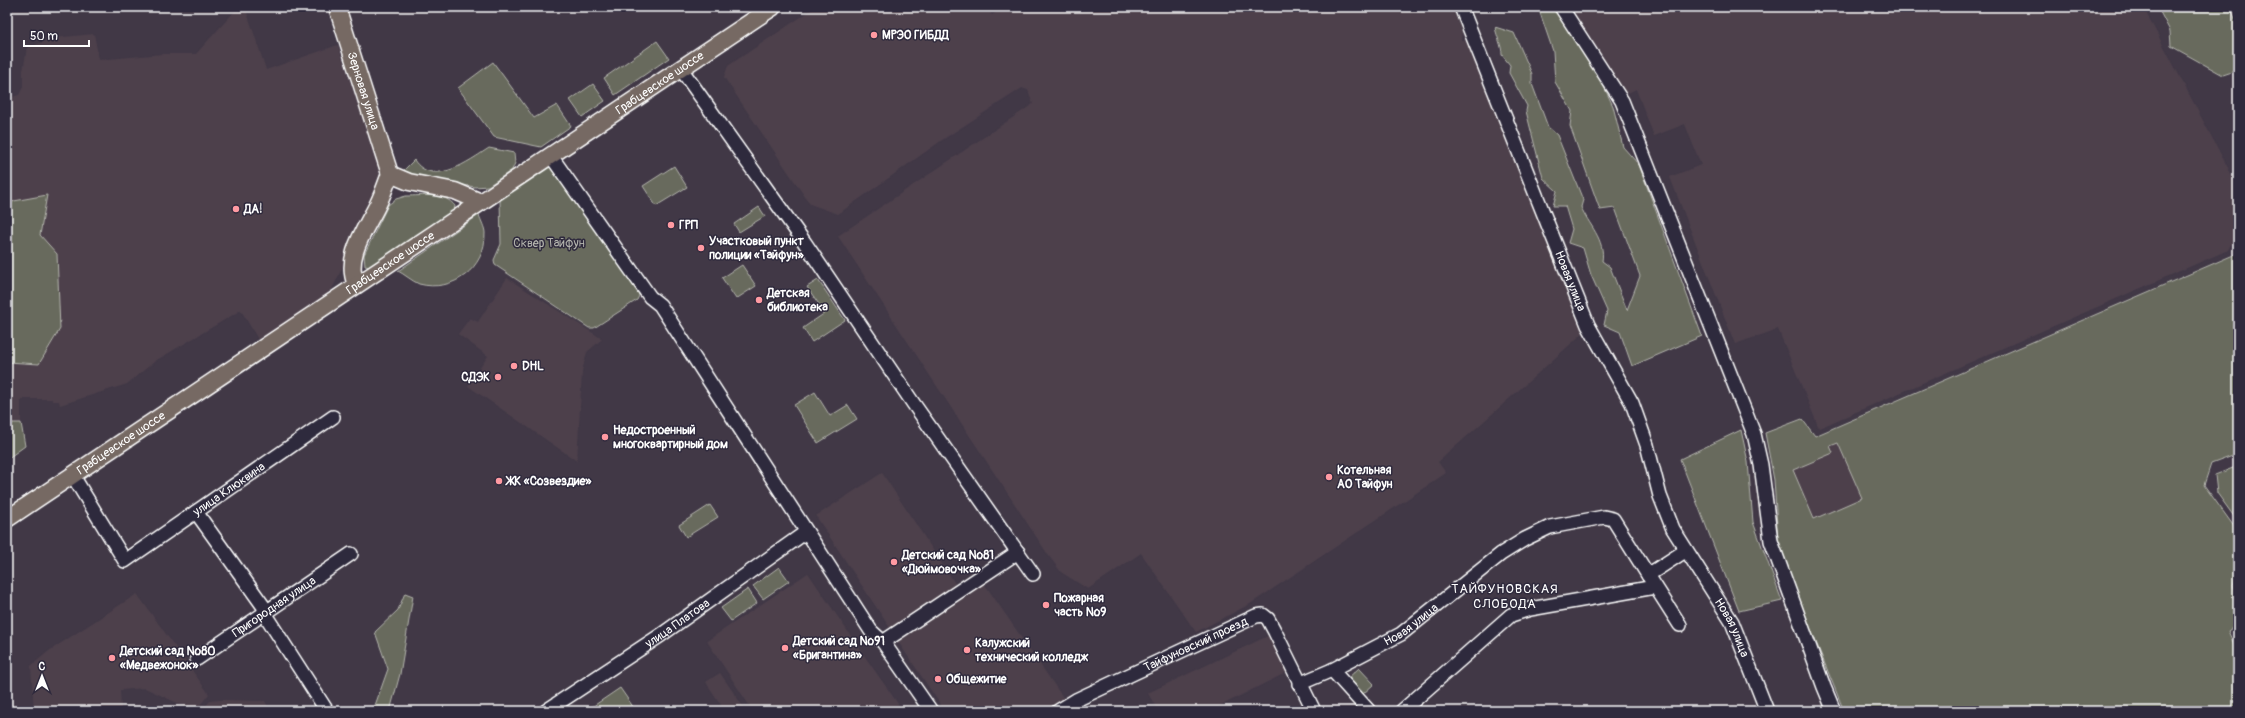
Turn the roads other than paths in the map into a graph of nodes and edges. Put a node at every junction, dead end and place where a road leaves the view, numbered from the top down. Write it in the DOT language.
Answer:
graph roads {
  1 [pos="337,7"];
  2 [pos="773,7"];
  3 [pos="1461,7"];
  4 [pos="1561,7"];
  5 [pos="681,69"];
  6 [pos="551,156"];
  7 [pos="390,174"];
  8 [pos="432,188"];
  9 [pos="481,202"];
  10 [pos="379,203"];
  11 [pos="356,285"];
  12 [pos="333,417"];
  13 [pos="72,476"];
  14 [pos="196,512"];
  15 [pos="7,519"];
  16 [pos="806,532"];
  17 [pos="1685,550"];
  18 [pos="1018,552"];
  19 [pos="351,554"];
  20 [pos="1032,574"];
  21 [pos="1648,575"];
  22 [pos="1655,587"];
  23 [pos="264,613"];
  24 [pos="1680,625"];
  25 [pos="883,642"];
  26 [pos="197,659"];
  27 [pos="1332,670"];
  28 [pos="1299,684"];
  29 [pos="327,711"];
  30 [pos="546,711"];
  31 [pos="931,711"];
  32 [pos="1058,711"];
  33 [pos="1314,711"];
  34 [pos="1369,711"];
  35 [pos="1402,711"];
  36 [pos="1767,711"];
  37 [pos="1834,711"];
  1 -- 7 [label="main road, Зерновая улица"];
  2 -- 5 [label="main road, Грабцевское шоссе"];
  3 -- 17 [label="street, Новая улица"];
  4 -- 37 [label="street"];
  5 -- 6 [label="main road, Грабцевское шоссе"];
  5 -- 18 [label="street"];
  6 -- 9 [label="main road, Грабцевское шоссе"];
  6 -- 16 [label="street"];
  7 -- 8 [label="main road"];
  7 -- 10 [label="main road"];
  8 -- 9 [label="main road"];
  8 -- 10 [label="main road"];
  9 -- 11 [label="main road, Грабцевское шоссе"];
  10 -- 11 [label="main road"];
  11 -- 13 [label="main road, Грабцевское шоссе"];
  12 -- 14 [label="street, улица Клюквина"];
  13 -- 14 [label="street, улица Клюквина"];
  13 -- 15 [label="main road, Грабцевское шоссе"];
  14 -- 23 [label="street"];
  16 -- 25 [label="street"];
  16 -- 30 [label="street, улица Платова"];
  17 -- 21 [label="street"];
  17 -- 36 [label="street, Новая улица"];
  18 -- 20 [label="street"];
  18 -- 25 [label="street"];
  19 -- 23 [label="street, Пригородная улица"];
  21 -- 22 [label="street, Новая улица"];
  21 -- 27 [label="street, Новая улица"];
  22 -- 24 [label="street, Новая улица"];
  22 -- 35 [label="street"];
  23 -- 26 [label="street, Пригородная улица"];
  23 -- 29 [label="street"];
  25 -- 31 [label="street"];
  27 -- 28 [label="street, Новая улица"];
  27 -- 34 [label="street"];
  28 -- 32 [label="street, Тайфуновский проезд"];
  28 -- 33 [label="street"];
}
